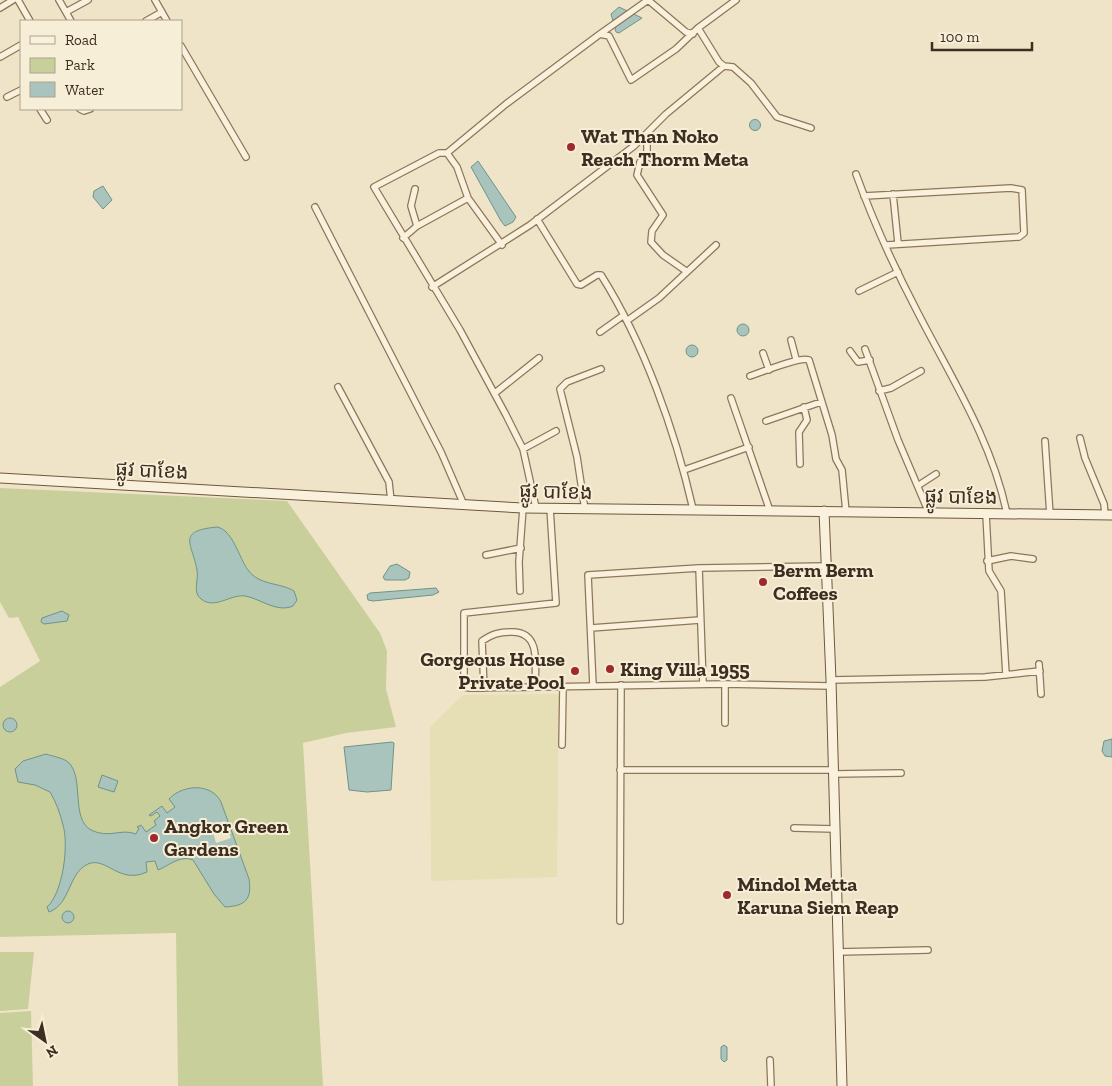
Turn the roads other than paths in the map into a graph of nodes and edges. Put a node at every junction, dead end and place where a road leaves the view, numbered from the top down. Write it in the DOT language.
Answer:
graph roads {
  1 [pos="13,0"];
  2 [pos="18,0"];
  3 [pos="59,0"];
  4 [pos="88,0"];
  5 [pos="156,0"];
  6 [pos="648,0"];
  7 [pos="736,0"];
  8 [pos="0,8"];
  9 [pos="66,12"];
  10 [pos="162,12"];
  11 [pos="29,20"];
  12 [pos="70,20"];
  13 [pos="148,20"];
  14 [pos="166,20"];
  15 [pos="698,28"];
  16 [pos="600,34"];
  17 [pos="693,34"];
  18 [pos="20,46"];
  19 [pos="0,57"];
  20 [pos="184,58"];
  21 [pos="724,66"];
  22 [pos="20,90"];
  23 [pos="7,97"];
  24 [pos="41,110"];
  25 [pos="47,120"];
  26 [pos="811,128"];
  27 [pos="647,136"];
  28 [pos="447,153"];
  29 [pos="648,155"];
  30 [pos="246,157"];
  31 [pos="658,164"];
  32 [pos="856,174"];
  33 [pos="415,189"];
  34 [pos="893,194"];
  35 [pos="864,196"];
  36 [pos="468,198"];
  37 [pos="315,207"];
  38 [pos="537,219"];
  39 [pos="416,226"];
  40 [pos="403,238"];
  41 [pos="898,244"];
  42 [pos="502,245"];
  43 [pos="716,245"];
  44 [pos="887,245"];
  45 [pos="686,271"];
  46 [pos="898,272"];
  47 [pos="432,287"];
  48 [pos="859,291"];
  49 [pos="626,317"];
  50 [pos="600,332"];
  51 [pos="791,340"];
  52 [pos="850,350"];
  53 [pos="865,350"];
  54 [pos="762,353"];
  55 [pos="539,358"];
  56 [pos="796,359"];
  57 [pos="870,360"];
  58 [pos="601,369"];
  59 [pos="769,370"];
  60 [pos="921,372"];
  61 [pos="750,376"];
  62 [pos="338,387"];
  63 [pos="880,391"];
  64 [pos="495,393"];
  65 [pos="731,398"];
  66 [pos="821,402"];
  67 [pos="804,407"];
  68 [pos="766,420"];
  69 [pos="556,431"];
  70 [pos="1080,438"];
  71 [pos="1045,441"];
  72 [pos="749,447"];
  73 [pos="523,449"];
  74 [pos="800,464"];
  75 [pos="684,470"];
  76 [pos="936,474"];
  77 [pos="0,478"];
  78 [pos="919,485"];
  79 [pos="391,500"];
  80 [pos="464,504"];
  81 [pos="523,508"];
  82 [pos="536,508"];
  83 [pos="550,508"];
  84 [pos="585,510"];
  85 [pos="693,510"];
  86 [pos="770,510"];
  87 [pos="824,511"];
  88 [pos="846,512"];
  89 [pos="929,513"];
  90 [pos="986,514"];
  91 [pos="1008,514"];
  92 [pos="1050,514"];
  93 [pos="1108,515"];
  94 [pos="521,548"];
  95 [pos="486,555"];
  96 [pos="1033,558"];
  97 [pos="987,561"];
  98 [pos="826,566"];
  99 [pos="699,568"];
  100 [pos="520,591"];
  101 [pos="700,620"];
  102 [pos="591,628"];
  103 [pos="1006,675"];
  104 [pos="831,683"];
  105 [pos="703,684"];
  106 [pos="725,684"];
  107 [pos="621,685"];
  108 [pos="593,686"];
  109 [pos="535,687"];
  110 [pos="562,687"];
  111 [pos="484,688"];
  112 [pos="1041,694"];
  113 [pos="725,723"];
  114 [pos="562,745"];
  115 [pos="620,770"];
  116 [pos="834,772"];
  117 [pos="901,773"];
  118 [pos="794,828"];
  119 [pos="835,829"];
  120 [pos="620,921"];
  121 [pos="928,950"];
  122 [pos="837,952"];
  123 [pos="770,1060"];
  124 [pos="770,1086"];
  125 [pos="842,1086"];
  1 -- 8 [label="street"];
  2 -- 11 [label="street"];
  3 -- 9 [label="street"];
  4 -- 9 [label="street"];
  5 -- 10 [label="street"];
  6 -- 16 [label="street"];
  6 -- 17 [label="street"];
  7 -- 15 [label="street"];
  9 -- 12 [label="street"];
  10 -- 13 [label="street"];
  10 -- 14 [label="street"];
  15 -- 17 [label="street"];
  15 -- 21 [label="street"];
  16 -- 17 [label="street"];
  16 -- 28 [label="street"];
  18 -- 19 [label="street"];
  20 -- 30 [label="street"];
  21 -- 26 [label="street"];
  21 -- 27 [label="street"];
  22 -- 23 [label="street"];
  24 -- 25 [label="street"];
  27 -- 29 [label="street"];
  27 -- 38 [label="street"];
  28 -- 36 [label="street"];
  28 -- 40 [label="street"];
  29 -- 31 [label="street"];
  29 -- 45 [label="street"];
  32 -- 35 [label="street"];
  33 -- 39 [label="street"];
  34 -- 35 [label="street"];
  34 -- 41 [label="street"];
  34 -- 41 [label="street"];
  35 -- 44 [label="street"];
  36 -- 39 [label="street"];
  36 -- 42 [label="street"];
  37 -- 80 [label="street"];
  38 -- 42 [label="street"];
  38 -- 49 [label="street"];
  39 -- 40 [label="street"];
  40 -- 47 [label="street"];
  41 -- 44 [label="street"];
  42 -- 47 [label="street"];
  43 -- 45 [label="street"];
  44 -- 46 [label="street"];
  45 -- 49 [label="street"];
  46 -- 48 [label="street"];
  46 -- 91 [label="street"];
  47 -- 64 [label="street"];
  49 -- 50 [label="street"];
  49 -- 75 [label="street"];
  51 -- 56 [label="street"];
  52 -- 57 [label="street"];
  53 -- 57 [label="street"];
  54 -- 59 [label="street"];
  55 -- 64 [label="street"];
  56 -- 59 [label="street"];
  56 -- 66 [label="street"];
  57 -- 63 [label="street"];
  58 -- 84 [label="street"];
  59 -- 61 [label="street"];
  60 -- 63 [label="street"];
  62 -- 79 [label="street"];
  63 -- 78 [label="street"];
  64 -- 73 [label="street"];
  65 -- 72 [label="street"];
  66 -- 67 [label="street"];
  66 -- 88 [label="street"];
  67 -- 68 [label="street"];
  67 -- 74 [label="street"];
  69 -- 73 [label="street"];
  70 -- 93 [label="street"];
  71 -- 92 [label="street"];
  72 -- 75 [label="street"];
  72 -- 86 [label="street"];
  73 -- 82 [label="street"];
  75 -- 85 [label="street"];
  76 -- 78 [label="street"];
  77 -- 79 [label="street, ផ្លូវ បាខែង"];
  78 -- 89 [label="street"];
  79 -- 80 [label="street, ផ្លូវ បាខែង"];
  80 -- 81 [label="street, ផ្លូវ បាខែង"];
  81 -- 82 [label="street, ផ្លូវ បាខែង"];
  81 -- 94 [label="street"];
  82 -- 83 [label="street, ផ្លូវ បាខែង"];
  83 -- 84 [label="street, ផ្លូវ បាខែង"];
  83 -- 111 [label="street"];
  84 -- 85 [label="street, ផ្លូវ បាខែង"];
  85 -- 86 [label="street, ផ្លូវ បាខែង"];
  86 -- 87 [label="street, ផ្លូវ បាខែង"];
  87 -- 88 [label="street, ផ្លូវ បាខែង"];
  87 -- 98 [label="street"];
  88 -- 89 [label="street, ផ្លូវ បាខែង"];
  89 -- 90 [label="street, ផ្លូវ បាខែង"];
  90 -- 91 [label="street, ផ្លូវ បាខែង"];
  90 -- 97 [label="street"];
  91 -- 92 [label="street, ផ្លូវ បាខែង"];
  92 -- 93 [label="street, ផ្លូវ បាខែង"];
  94 -- 95 [label="street"];
  94 -- 100 [label="street"];
  96 -- 97 [label="street"];
  97 -- 103 [label="street"];
  98 -- 99 [label="street"];
  98 -- 104 [label="street"];
  99 -- 101 [label="street"];
  99 -- 102 [label="street"];
  101 -- 102 [label="street"];
  101 -- 105 [label="street"];
  102 -- 108 [label="street"];
  103 -- 104 [label="street"];
  103 -- 112 [label="street"];
  104 -- 106 [label="street"];
  104 -- 116 [label="street"];
  105 -- 106 [label="street"];
  105 -- 107 [label="street"];
  106 -- 113 [label="street"];
  107 -- 108 [label="street"];
  107 -- 115 [label="street"];
  108 -- 110 [label="street"];
  109 -- 110 [label="street"];
  109 -- 111 [label="street"];
  109 -- 111 [label="street"];
  110 -- 114 [label="street"];
  115 -- 116 [label="street"];
  115 -- 120 [label="street"];
  116 -- 117 [label="street"];
  116 -- 119 [label="street"];
  118 -- 119 [label="street"];
  119 -- 122 [label="street"];
  121 -- 122 [label="street"];
  122 -- 125 [label="street"];
  123 -- 124 [label="street"];
}
